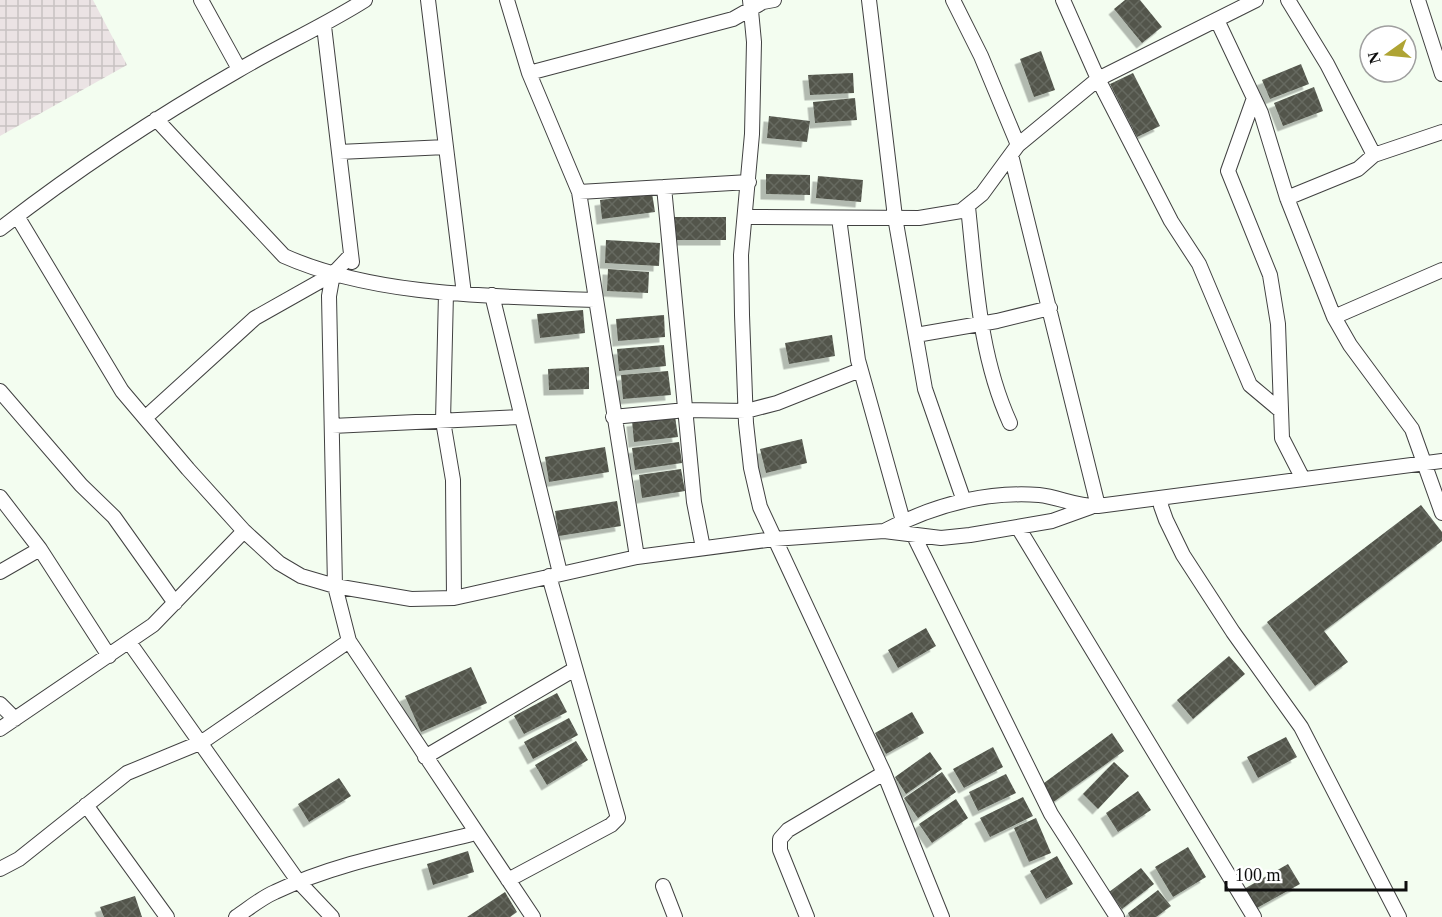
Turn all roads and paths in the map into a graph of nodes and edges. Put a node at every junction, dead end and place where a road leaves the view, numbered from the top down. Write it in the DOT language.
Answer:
graph roads {
  1 [pos="201,0"];
  2 [pos="365,0"];
  3 [pos="428,0"];
  4 [pos="507,0"];
  5 [pos="774,0"];
  6 [pos="869,0"];
  7 [pos="953,0"];
  8 [pos="1063,0"];
  9 [pos="1256,0"];
  10 [pos="1288,0"];
  11 [pos="1418,0"];
  12 [pos="751,4"];
  13 [pos="1217,20"];
  14 [pos="324,26"];
  15 [pos="1436,36"];
  16 [pos="239,69"];
  17 [pos="528,73"];
  18 [pos="1442,74"];
  19 [pos="1098,79"];
  20 [pos="1254,98"];
  21 [pos="156,119"];
  22 [pos="1442,132"];
  23 [pos="446,147"];
  24 [pos="1014,150"];
  25 [pos="339,152"];
  26 [pos="1374,155"];
  27 [pos="749,182"];
  28 [pos="664,187"];
  29 [pos="579,192"];
  30 [pos="1287,198"];
  31 [pos="968,207"];
  32 [pos="16,216"];
  33 [pos="746,217"];
  34 [pos="896,217"];
  35 [pos="839,218"];
  36 [pos="0,229"];
  37 [pos="351,255"];
  38 [pos="1442,270"];
  39 [pos="333,274"];
  40 [pos="354,278"];
  41 [pos="446,293"];
  42 [pos="464,294"];
  43 [pos="492,295"];
  44 [pos="594,300"];
  45 [pos="1050,308"];
  46 [pos="1334,317"];
  47 [pos="980,323"];
  48 [pos="916,335"];
  49 [pos="860,370"];
  50 [pos="0,391"];
  51 [pos="686,410"];
  52 [pos="746,411"];
  53 [pos="1281,411"];
  54 [pos="520,417"];
  55 [pos="614,417"];
  56 [pos="145,418"];
  57 [pos="444,421"];
  58 [pos="1010,423"];
  59 [pos="332,426"];
  60 [pos="1442,461"];
  61 [pos="1423,464"];
  62 [pos="1303,479"];
  63 [pos="0,497"];
  64 [pos="1162,498"];
  65 [pos="964,501"];
  66 [pos="1095,507"];
  67 [pos="1442,513"];
  68 [pos="903,521"];
  69 [pos="1019,529"];
  70 [pos="244,531"];
  71 [pos="884,531"];
  72 [pos="914,536"];
  73 [pos="774,538"];
  74 [pos="703,548"];
  75 [pos="40,549"];
  76 [pos="637,557"];
  77 [pos="0,572"];
  78 [pos="554,574"];
  79 [pos="336,586"];
  80 [pos="454,598"];
  81 [pos="175,603"];
  82 [pos="349,641"];
  83 [pos="129,642"];
  84 [pos="109,656"];
  85 [pos="575,669"];
  86 [pos="0,704"];
  87 [pos="15,719"];
  88 [pos="0,729"];
  89 [pos="202,742"];
  90 [pos="425,758"];
  91 [pos="884,773"];
  92 [pos="86,805"];
  93 [pos="476,833"];
  94 [pos="0,869"];
  95 [pos="508,880"];
  96 [pos="298,881"];
  97 [pos="663,886"];
  98 [pos="167,917"];
  99 [pos="236,917"];
  100 [pos="332,917"];
  101 [pos="533,917"];
  102 [pos="675,917"];
  103 [pos="807,917"];
  104 [pos="942,917"];
  105 [pos="1117,917"];
  106 [pos="1254,917"];
  107 [pos="1400,917"];
  1 -- 16 [label="street"];
  2 -- 14 [label="street"];
  3 -- 23 [label="street"];
  4 -- 17 [label="street"];
  5 -- 12 [label="street"];
  6 -- 34 [label="street"];
  7 -- 24 [label="street"];
  8 -- 19 [label="street"];
  9 -- 13 [label="street"];
  10 -- 26 [label="street"];
  11 -- 15 [label="street"];
  12 -- 17 [label="street"];
  12 -- 27 [label="street"];
  13 -- 19 [label="street"];
  13 -- 20 [label="street"];
  14 -- 16 [label="street"];
  14 -- 25 [label="street"];
  15 -- 18 [label="street"];
  16 -- 21 [label="street"];
  17 -- 29 [label="street"];
  19 -- 24 [label="street"];
  19 -- 53 [label="street"];
  20 -- 30 [label="street"];
  20 -- 53 [label="street"];
  21 -- 32 [label="street"];
  21 -- 39 [label="street"];
  22 -- 26 [label="street"];
  23 -- 25 [label="street"];
  23 -- 42 [label="street"];
  24 -- 31 [label="street"];
  24 -- 45 [label="street"];
  25 -- 37 [label="street"];
  26 -- 30 [label="street"];
  27 -- 28 [label="street"];
  27 -- 33 [label="street"];
  28 -- 29 [label="street"];
  28 -- 51 [label="street"];
  29 -- 44 [label="street"];
  30 -- 46 [label="street"];
  31 -- 34 [label="street"];
  31 -- 47 [label="street"];
  32 -- 36 [label="street"];
  32 -- 56 [label="street"];
  33 -- 35 [label="street"];
  33 -- 52 [label="street"];
  34 -- 35 [label="street"];
  34 -- 48 [label="street"];
  35 -- 49 [label="street"];
  37 -- 39 [label="street"];
  37 -- 40 [label="street"];
  38 -- 46 [label="street"];
  39 -- 40 [label="street"];
  39 -- 56 [label="street"];
  39 -- 59 [label="street"];
  40 -- 41 [label="street"];
  41 -- 42 [label="street"];
  41 -- 57 [label="street"];
  42 -- 43 [label="street"];
  43 -- 44 [label="street"];
  43 -- 54 [label="street"];
  44 -- 55 [label="street"];
  45 -- 47 [label="street"];
  45 -- 66 [label="street"];
  46 -- 61 [label="street"];
  47 -- 48 [label="street"];
  47 -- 58 [label="street"];
  48 -- 65 [label="street"];
  49 -- 52 [label="street"];
  49 -- 68 [label="street"];
  50 -- 81 [label="street"];
  51 -- 52 [label="street"];
  51 -- 55 [label="street"];
  51 -- 74 [label="street"];
  52 -- 73 [label="street"];
  53 -- 62 [label="street"];
  54 -- 57 [label="street"];
  54 -- 78 [label="street"];
  55 -- 76 [label="street"];
  56 -- 70 [label="street"];
  57 -- 59 [label="street"];
  57 -- 80 [label="street"];
  59 -- 79 [label="street"];
  60 -- 61 [label="street"];
  61 -- 62 [label="street"];
  61 -- 67 [label="street"];
  62 -- 64 [label="street"];
  63 -- 75 [label="street"];
  64 -- 66 [label="street"];
  64 -- 107 [label="street"];
  65 -- 66 [label="street"];
  65 -- 68 [label="street"];
  66 -- 69 [label="street"];
  68 -- 71 [label="street"];
  69 -- 72 [label="street"];
  69 -- 106 [label="street"];
  70 -- 79 [label="street"];
  70 -- 81 [label="street"];
  71 -- 72 [label="street"];
  71 -- 73 [label="street"];
  72 -- 105 [label="street"];
  73 -- 74 [label="street"];
  73 -- 91 [label="street"];
  74 -- 76 [label="street"];
  75 -- 77 [label="street"];
  75 -- 84 [label="street"];
  76 -- 78 [label="street"];
  78 -- 80 [label="street"];
  78 -- 85 [label="street"];
  79 -- 80 [label="street"];
  79 -- 82 [label="street"];
  81 -- 83 [label="street"];
  82 -- 89 [label="street"];
  82 -- 90 [label="street"];
  83 -- 84 [label="street"];
  83 -- 89 [label="street"];
  84 -- 87 [label="street"];
  85 -- 90 [label="street"];
  85 -- 95 [label="street"];
  86 -- 87 [label="street"];
  87 -- 88 [label="street"];
  89 -- 92 [label="street"];
  89 -- 96 [label="street"];
  90 -- 93 [label="street"];
  91 -- 103 [label="street"];
  91 -- 104 [label="street"];
  92 -- 94 [label="street"];
  92 -- 98 [label="street"];
  93 -- 95 [label="street"];
  93 -- 96 [label="street"];
  95 -- 101 [label="street"];
  96 -- 99 [label="street"];
  96 -- 100 [label="street"];
  97 -- 102 [label="street"];
}
